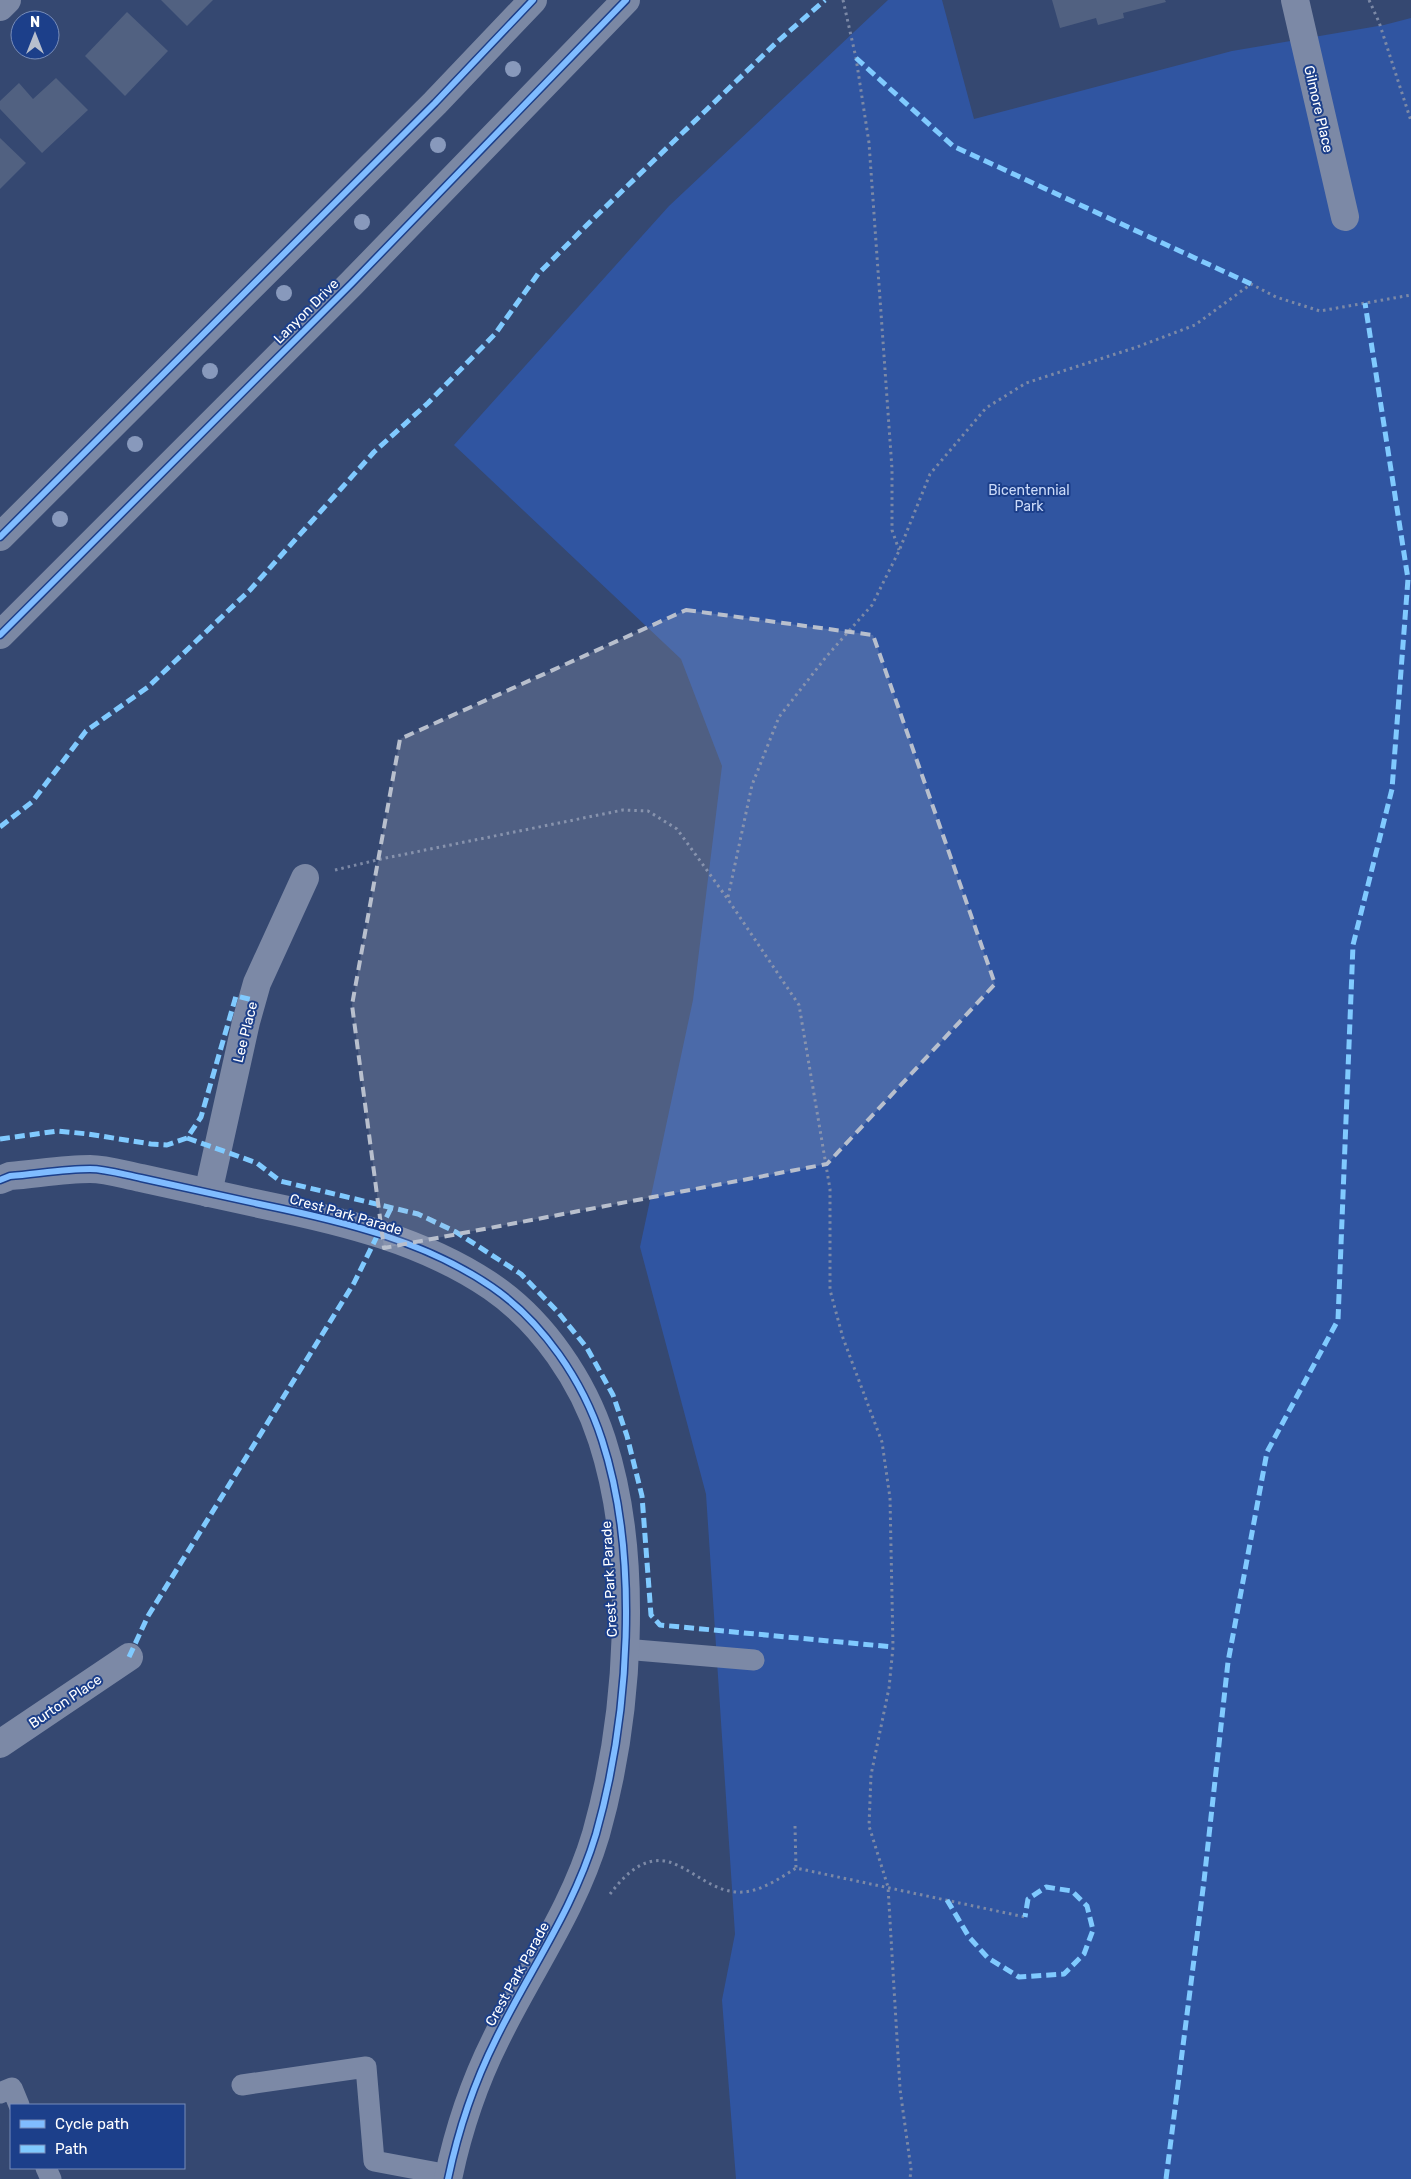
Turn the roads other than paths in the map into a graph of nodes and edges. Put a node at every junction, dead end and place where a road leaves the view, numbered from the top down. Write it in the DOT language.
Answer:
graph roads {
  1 [pos="7,0"];
  2 [pos="533,0"];
  3 [pos="626,0"];
  4 [pos="1295,0"];
  5 [pos="0,7"];
  6 [pos="1345,218"];
  7 [pos="0,538"];
  8 [pos="0,635"];
  9 [pos="305,878"];
  10 [pos="0,1180"];
  11 [pos="208,1193"];
  12 [pos="624,1649"];
  13 [pos="129,1657"];
  14 [pos="754,1660"];
  15 [pos="0,1744"];
  16 [pos="242,2085"];
  17 [pos="0,2093"];
  18 [pos="19,2104"];
  19 [pos="448,2177"];
  1 -- 5 [label="street"];
  2 -- 7 [label="main road"];
  3 -- 8 [label="main road, Lanyon Drive"];
  4 -- 6 [label="street, Gilmore Place"];
  9 -- 11 [label="street, Lee Place"];
  10 -- 11 [label="street, Crest Park Parade"];
  11 -- 12 [label="street, Crest Park Parade"];
  12 -- 14 [label="lane"];
  12 -- 19 [label="street, Crest Park Parade"];
  13 -- 15 [label="street, Burton Place"];
  16 -- 19 [label="lane"];
  17 -- 18 [label="lane"];
}
